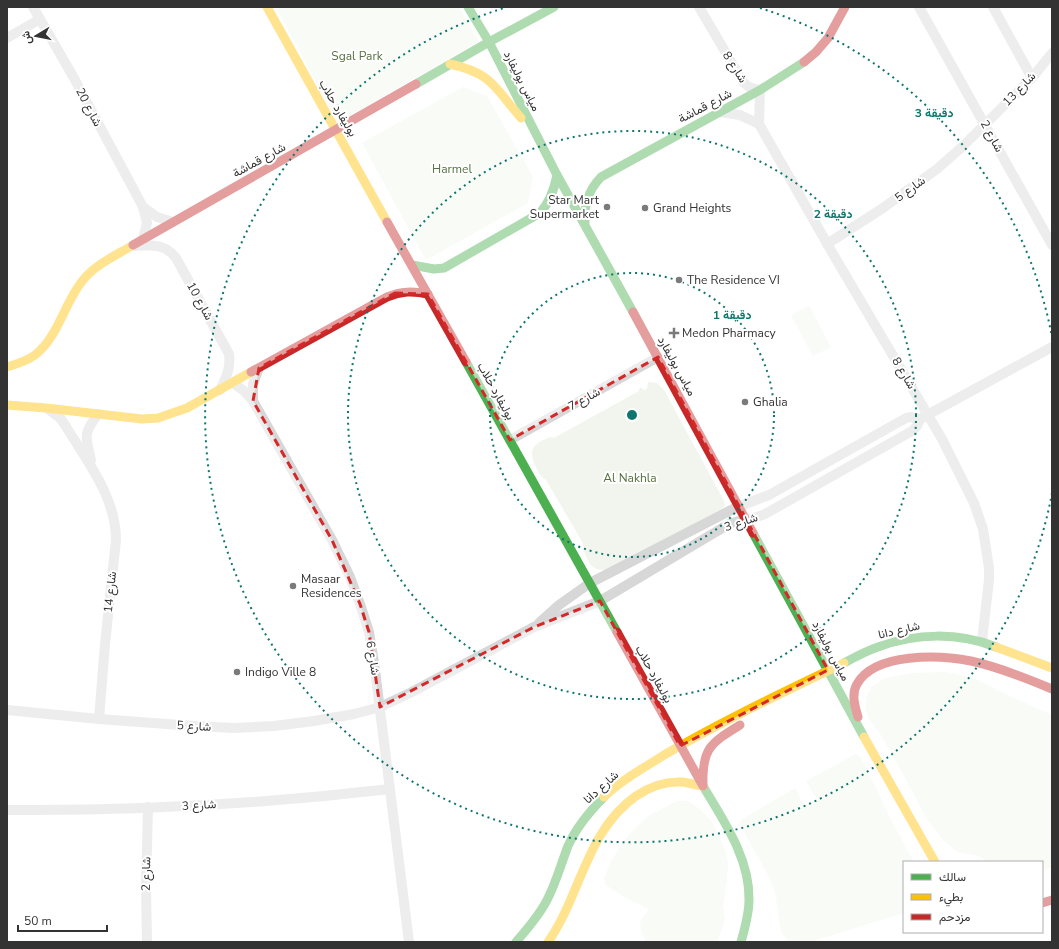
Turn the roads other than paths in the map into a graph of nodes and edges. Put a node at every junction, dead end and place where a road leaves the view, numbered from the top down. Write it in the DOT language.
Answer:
graph roads {
  1 [pos="33,7"];
  2 [pos="267,7"];
  3 [pos="468,7"];
  4 [pos="554,7"];
  5 [pos="698,7"];
  6 [pos="845,7"];
  7 [pos="919,7"];
  8 [pos="993,7"];
  9 [pos="40,20"];
  10 [pos="7,38"];
  11 [pos="489,42"];
  12 [pos="1052,53"];
  13 [pos="450,64"];
  14 [pos="1032,78"];
  15 [pos="760,90"];
  16 [pos="719,112"];
  17 [pos="759,124"];
  18 [pos="985,124"];
  19 [pos="532,127"];
  20 [pos="336,130"];
  21 [pos="557,175"];
  22 [pos="143,207"];
  23 [pos="173,222"];
  24 [pos="585,225"];
  25 [pos="144,239"];
  26 [pos="827,244"];
  27 [pos="1052,245"];
  28 [pos="132,246"];
  29 [pos="412,266"];
  30 [pos="428,294"];
  31 [pos="1052,347"];
  32 [pos="658,357"];
  33 [pos="7,366"];
  34 [pos="259,368"];
  35 [pos="233,383"];
  36 [pos="220,390"];
  37 [pos="253,401"];
  38 [pos="7,405"];
  39 [pos="46,408"];
  40 [pos="98,414"];
  41 [pos="924,417"];
  42 [pos="510,440"];
  43 [pos="92,470"];
  44 [pos="740,506"];
  45 [pos="747,520"];
  46 [pos="590,582"];
  47 [pos="600,601"];
  48 [pos="534,627"];
  49 [pos="982,641"];
  50 [pos="1052,668"];
  51 [pos="828,670"];
  52 [pos="1052,689"];
  53 [pos="759,704"];
  54 [pos="380,707"];
  55 [pos="7,710"];
  56 [pos="99,719"];
  57 [pos="864,737"];
  58 [pos="680,746"];
  59 [pos="703,786"];
  60 [pos="390,789"];
  61 [pos="148,807"];
  62 [pos="7,810"];
  63 [pos="934,861"];
  64 [pos="147,942"];
  65 [pos="409,942"];
  66 [pos="516,942"];
  67 [pos="548,942"];
  68 [pos="741,942"];
  1 -- 9 [label="street, شارع 20"];
  2 -- 20 [label="main road, بوليفارد حلاب"];
  3 -- 11 [label="main road, مياس بوليفارد"];
  4 -- 11 [label="main road, شارع قماشة"];
  5 -- 15 [label="street, شارع 8"];
  6 -- 15 [label="main road, شارع قماشة"];
  7 -- 18 [label="street, شارع 2"];
  8 -- 14 [label="street"];
  9 -- 10 [label="street"];
  9 -- 22 [label="street, شارع 20"];
  11 -- 13 [label="main road, شارع قماشة"];
  11 -- 19 [label="main road, مياس بوليفارد"];
  12 -- 14 [label="street, شارع 13"];
  13 -- 19 [label="main road"];
  13 -- 20 [label="main road, شارع قماشة"];
  14 -- 18 [label="street, شارع 13"];
  15 -- 16 [label="main road, شارع قماشة"];
  15 -- 17 [label="street, شارع 8"];
  16 -- 17 [label="street"];
  16 -- 24 [label="main road, شارع قماشة"];
  17 -- 26 [label="street, شارع 8"];
  18 -- 26 [label="street, شارع 5"];
  18 -- 27 [label="street, شارع 2"];
  19 -- 21 [label="main road, مياس بوليفارد"];
  20 -- 23 [label="main road, شارع قماشة"];
  20 -- 29 [label="main road, بوليفارد حلاب"];
  21 -- 24 [label="main road, مياس بوليفارد"];
  21 -- 29 [label="main road"];
  22 -- 23 [label="street, شارع 20"];
  22 -- 25 [label="street, شارع 20"];
  23 -- 25 [label="main road, شارع قماشة"];
  24 -- 32 [label="main road, مياس بوليفارد"];
  25 -- 28 [label="main road, شارع قماشة"];
  26 -- 41 [label="street, شارع 8"];
  28 -- 33 [label="main road, شارع قماشة"];
  28 -- 36 [label="street, شارع 10"];
  29 -- 30 [label="main road, بوليفارد حلاب"];
  30 -- 34 [label="main road"];
  30 -- 42 [label="main road, بوليفارد حلاب"];
  31 -- 41 [label="street, شارع 3"];
  32 -- 42 [label="street, شارع 7"];
  32 -- 44 [label="main road, مياس بوليفارد"];
  34 -- 35 [label="main road"];
  34 -- 37 [label="street"];
  35 -- 36 [label="main road"];
  35 -- 37 [label="street, شارع 6"];
  36 -- 40 [label="main road"];
  37 -- 54 [label="street, شارع 6"];
  38 -- 39 [label="main road"];
  39 -- 40 [label="main road"];
  39 -- 43 [label="street, شارع 14"];
  40 -- 43 [label="street, شارع 14"];
  41 -- 44 [label="street, شارع 3"];
  41 -- 45 [label="street, شارع 3"];
  41 -- 49 [label="street, شارع 8"];
  42 -- 46 [label="main road, بوليفارد حلاب"];
  43 -- 56 [label="street, شارع 14"];
  44 -- 45 [label="main road, مياس بوليفارد"];
  44 -- 46 [label="street, شارع 3"];
  45 -- 47 [label="street, شارع 3"];
  45 -- 51 [label="main road, مياس بوليفارد"];
  46 -- 47 [label="main road, بوليفارد حلاب"];
  46 -- 48 [label="street, شارع 3"];
  47 -- 48 [label="street, شارع 3"];
  47 -- 58 [label="main road, بوليفارد حلاب"];
  48 -- 54 [label="street, شارع 3"];
  49 -- 50 [label="main road, شارع دانا"];
  49 -- 51 [label="main road, شارع دانا"];
  51 -- 53 [label="main road, شارع دانا"];
  51 -- 57 [label="main road, مياس بوليفارد"];
  52 -- 57 [label="main road"];
  53 -- 58 [label="main road, شارع دانا"];
  53 -- 59 [label="main road, شارع دانا"];
  54 -- 56 [label="street, شارع 5"];
  54 -- 60 [label="street, شارع 6"];
  55 -- 56 [label="street, شارع 5"];
  57 -- 63 [label="main road"];
  58 -- 59 [label="main road, بوليفارد حلاب"];
  58 -- 66 [label="main road, شارع دانا"];
  59 -- 67 [label="main road"];
  59 -- 68 [label="main road, بوليفارد حلاب"];
  60 -- 61 [label="street, شارع 3"];
  60 -- 65 [label="street, شارع 6"];
  61 -- 62 [label="street, شارع 3"];
  61 -- 64 [label="street, شارع 2"];
}
